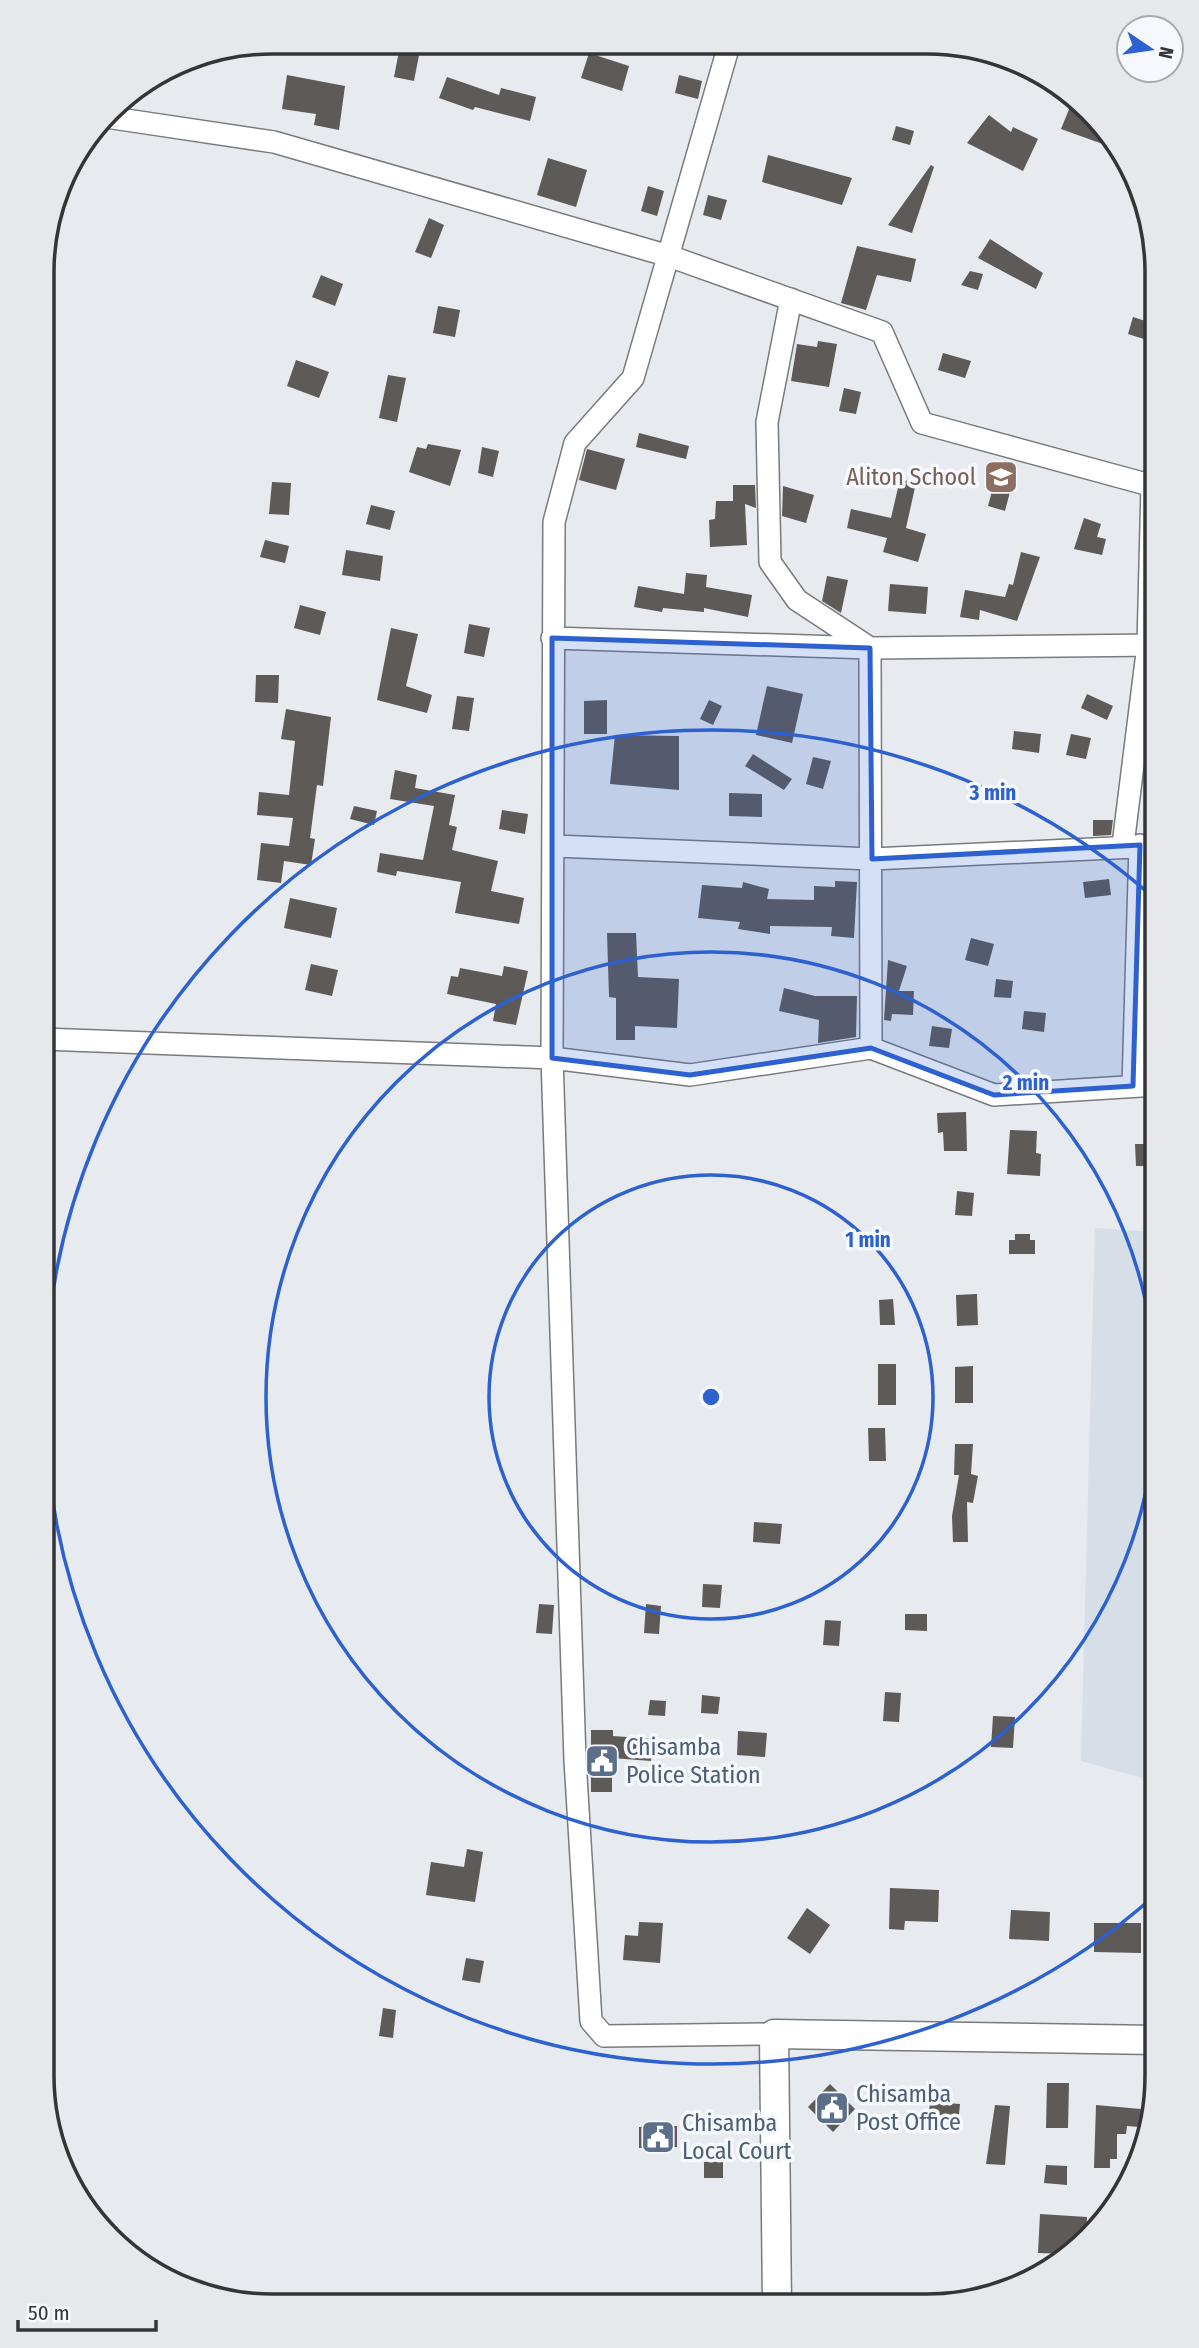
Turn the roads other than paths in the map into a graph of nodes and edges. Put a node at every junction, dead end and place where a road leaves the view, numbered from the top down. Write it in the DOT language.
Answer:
graph roads {
  1 [pos="726,54"];
  2 [pos="117,119"];
  3 [pos="669,256"];
  4 [pos="791,299"];
  5 [pos="1145,477"];
  6 [pos="552,638"];
  7 [pos="1145,645"];
  8 [pos="870,648"];
  9 [pos="1145,766"];
  10 [pos="1140,845"];
  11 [pos="555,846"];
  12 [pos="872,859"];
  13 [pos="54,1039"];
  14 [pos="871,1048"];
  15 [pos="552,1058"];
  16 [pos="1133,1086"];
  17 [pos="1145,1086"];
  18 [pos="774,2034"];
  19 [pos="1144,2040"];
  20 [pos="777,2294"];
  1 -- 3 [label="street"];
  2 -- 3 [label="street"];
  3 -- 4 [label="street"];
  3 -- 6 [label="street"];
  4 -- 5 [label="street"];
  4 -- 8 [label="street"];
  6 -- 8 [label="street"];
  6 -- 11 [label="street"];
  7 -- 8 [label="street"];
  8 -- 12 [label="street"];
  9 -- 10 [label="street"];
  10 -- 12 [label="street"];
  10 -- 16 [label="street"];
  11 -- 12 [label="street"];
  11 -- 15 [label="street"];
  12 -- 14 [label="street"];
  13 -- 15 [label="street"];
  14 -- 15 [label="street"];
  14 -- 16 [label="street"];
  15 -- 18 [label="street"];
  16 -- 17 [label="street"];
  18 -- 19 [label="main road"];
  18 -- 20 [label="main road"];
}
